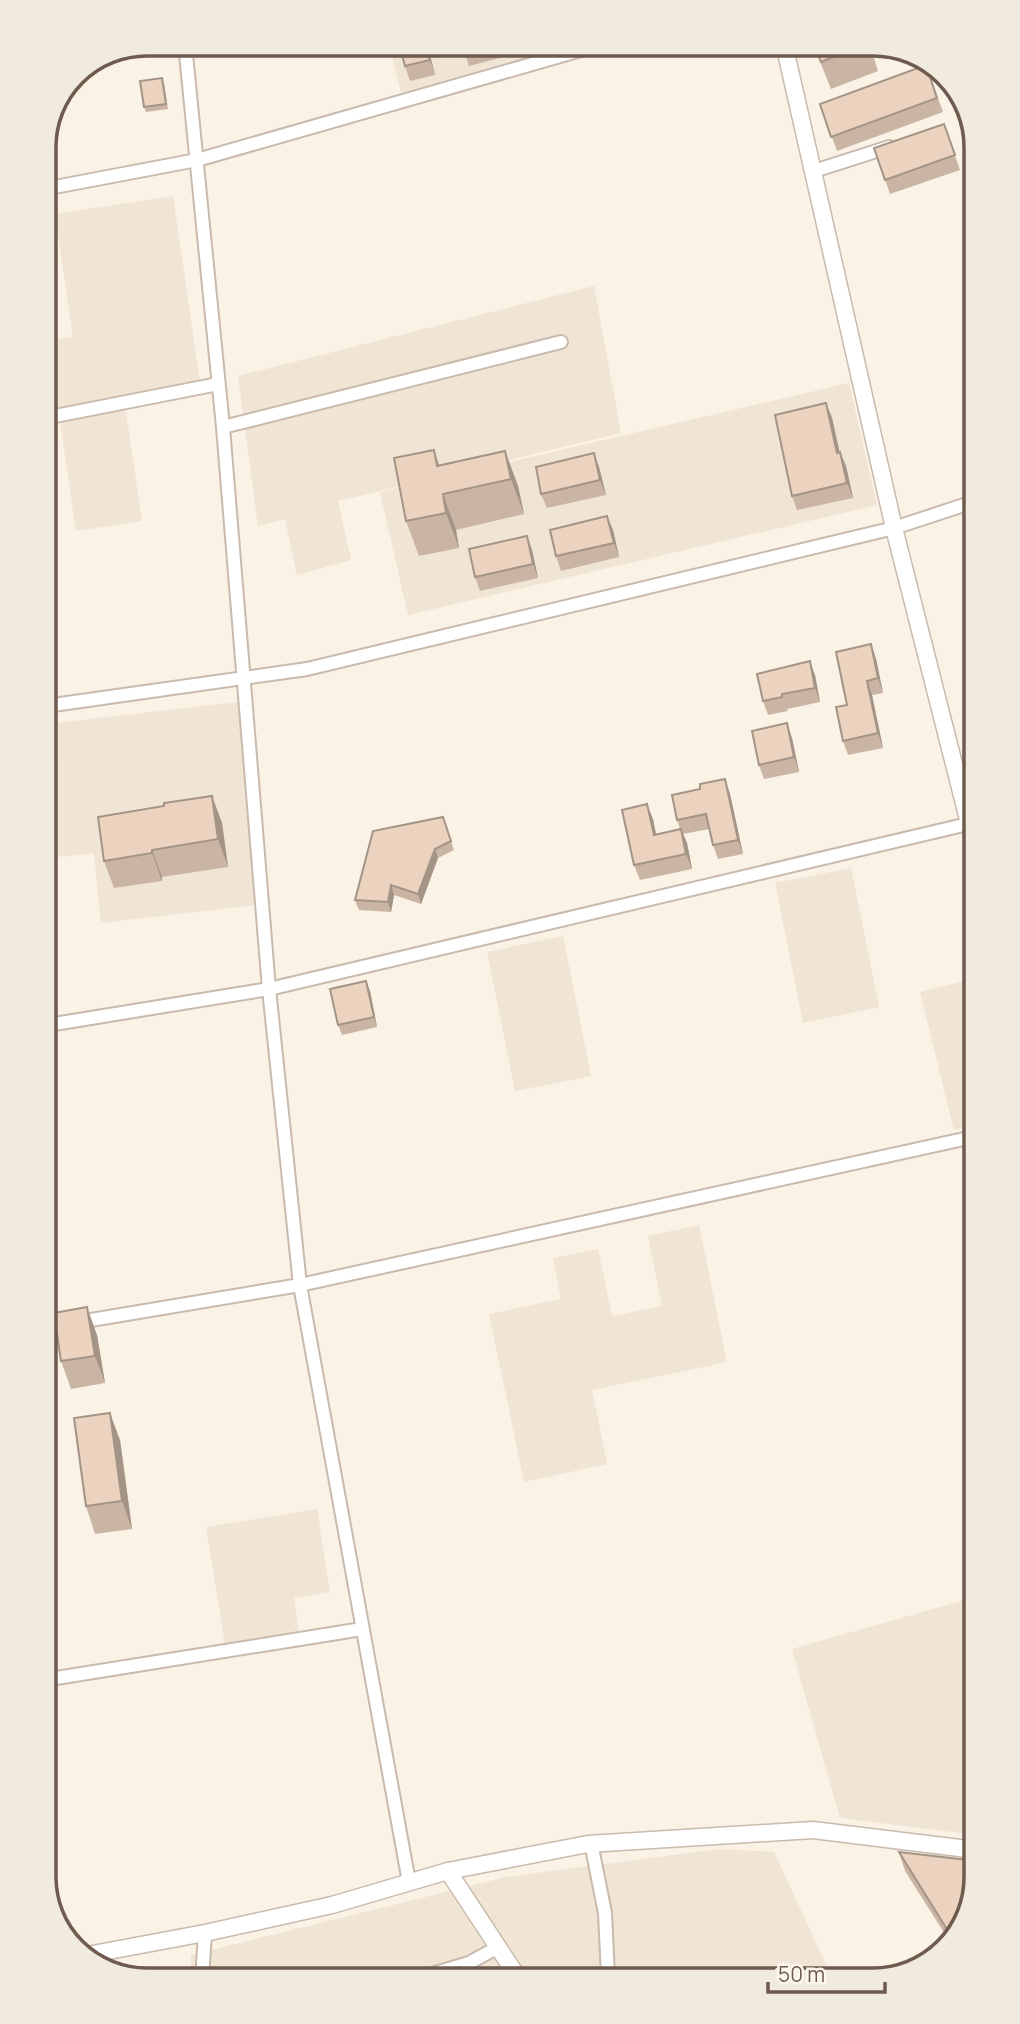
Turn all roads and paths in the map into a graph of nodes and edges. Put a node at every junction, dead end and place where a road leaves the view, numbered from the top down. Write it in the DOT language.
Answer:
graph roads {
  1 [pos="186,56"];
  2 [pos="560,56"];
  3 [pos="787,56"];
  4 [pos="902,143"];
  5 [pos="197,160"];
  6 [pos="814,171"];
  7 [pos="56,187"];
  8 [pos="561,342"];
  9 [pos="218,383"];
  10 [pos="56,416"];
  11 [pos="223,427"];
  12 [pos="964,505"];
  13 [pos="894,528"];
  14 [pos="245,678"];
  15 [pos="56,705"];
  16 [pos="964,801"];
  17 [pos="964,830"];
  18 [pos="269,989"];
  19 [pos="56,1025"];
  20 [pos="964,1139"];
  21 [pos="300,1285"];
  22 [pos="56,1326"];
  23 [pos="362,1629"];
  24 [pos="56,1678"];
  25 [pos="591,1843"];
  26 [pos="964,1849"];
  27 [pos="448,1871"];
  28 [pos="409,1882"];
  29 [pos="205,1933"];
  30 [pos="498,1947"];
  31 [pos="97,1953"];
  32 [pos="203,1968"];
  33 [pos="453,1968"];
  34 [pos="512,1968"];
  35 [pos="608,1968"];
  1 -- 5 [label="street"];
  2 -- 5 [label="street"];
  3 -- 6 [label="street"];
  4 -- 6 [label="street"];
  5 -- 7 [label="street"];
  5 -- 9 [label="street"];
  6 -- 13 [label="street"];
  8 -- 11 [label="street"];
  9 -- 10 [label="street"];
  9 -- 11 [label="street"];
  11 -- 14 [label="street"];
  12 -- 13 [label="street"];
  13 -- 14 [label="street"];
  13 -- 16 [label="street"];
  14 -- 15 [label="street"];
  14 -- 18 [label="street"];
  17 -- 18 [label="street"];
  18 -- 19 [label="street"];
  18 -- 21 [label="street"];
  20 -- 21 [label="street"];
  21 -- 22 [label="street"];
  21 -- 23 [label="street"];
  23 -- 24 [label="street"];
  23 -- 28 [label="street"];
  25 -- 26 [label="street"];
  25 -- 27 [label="street"];
  25 -- 35 [label="street"];
  27 -- 28 [label="street"];
  27 -- 30 [label="street"];
  28 -- 29 [label="street"];
  29 -- 31 [label="street"];
  29 -- 32 [label="street"];
  30 -- 33 [label="street"];
  30 -- 34 [label="street"];
}
